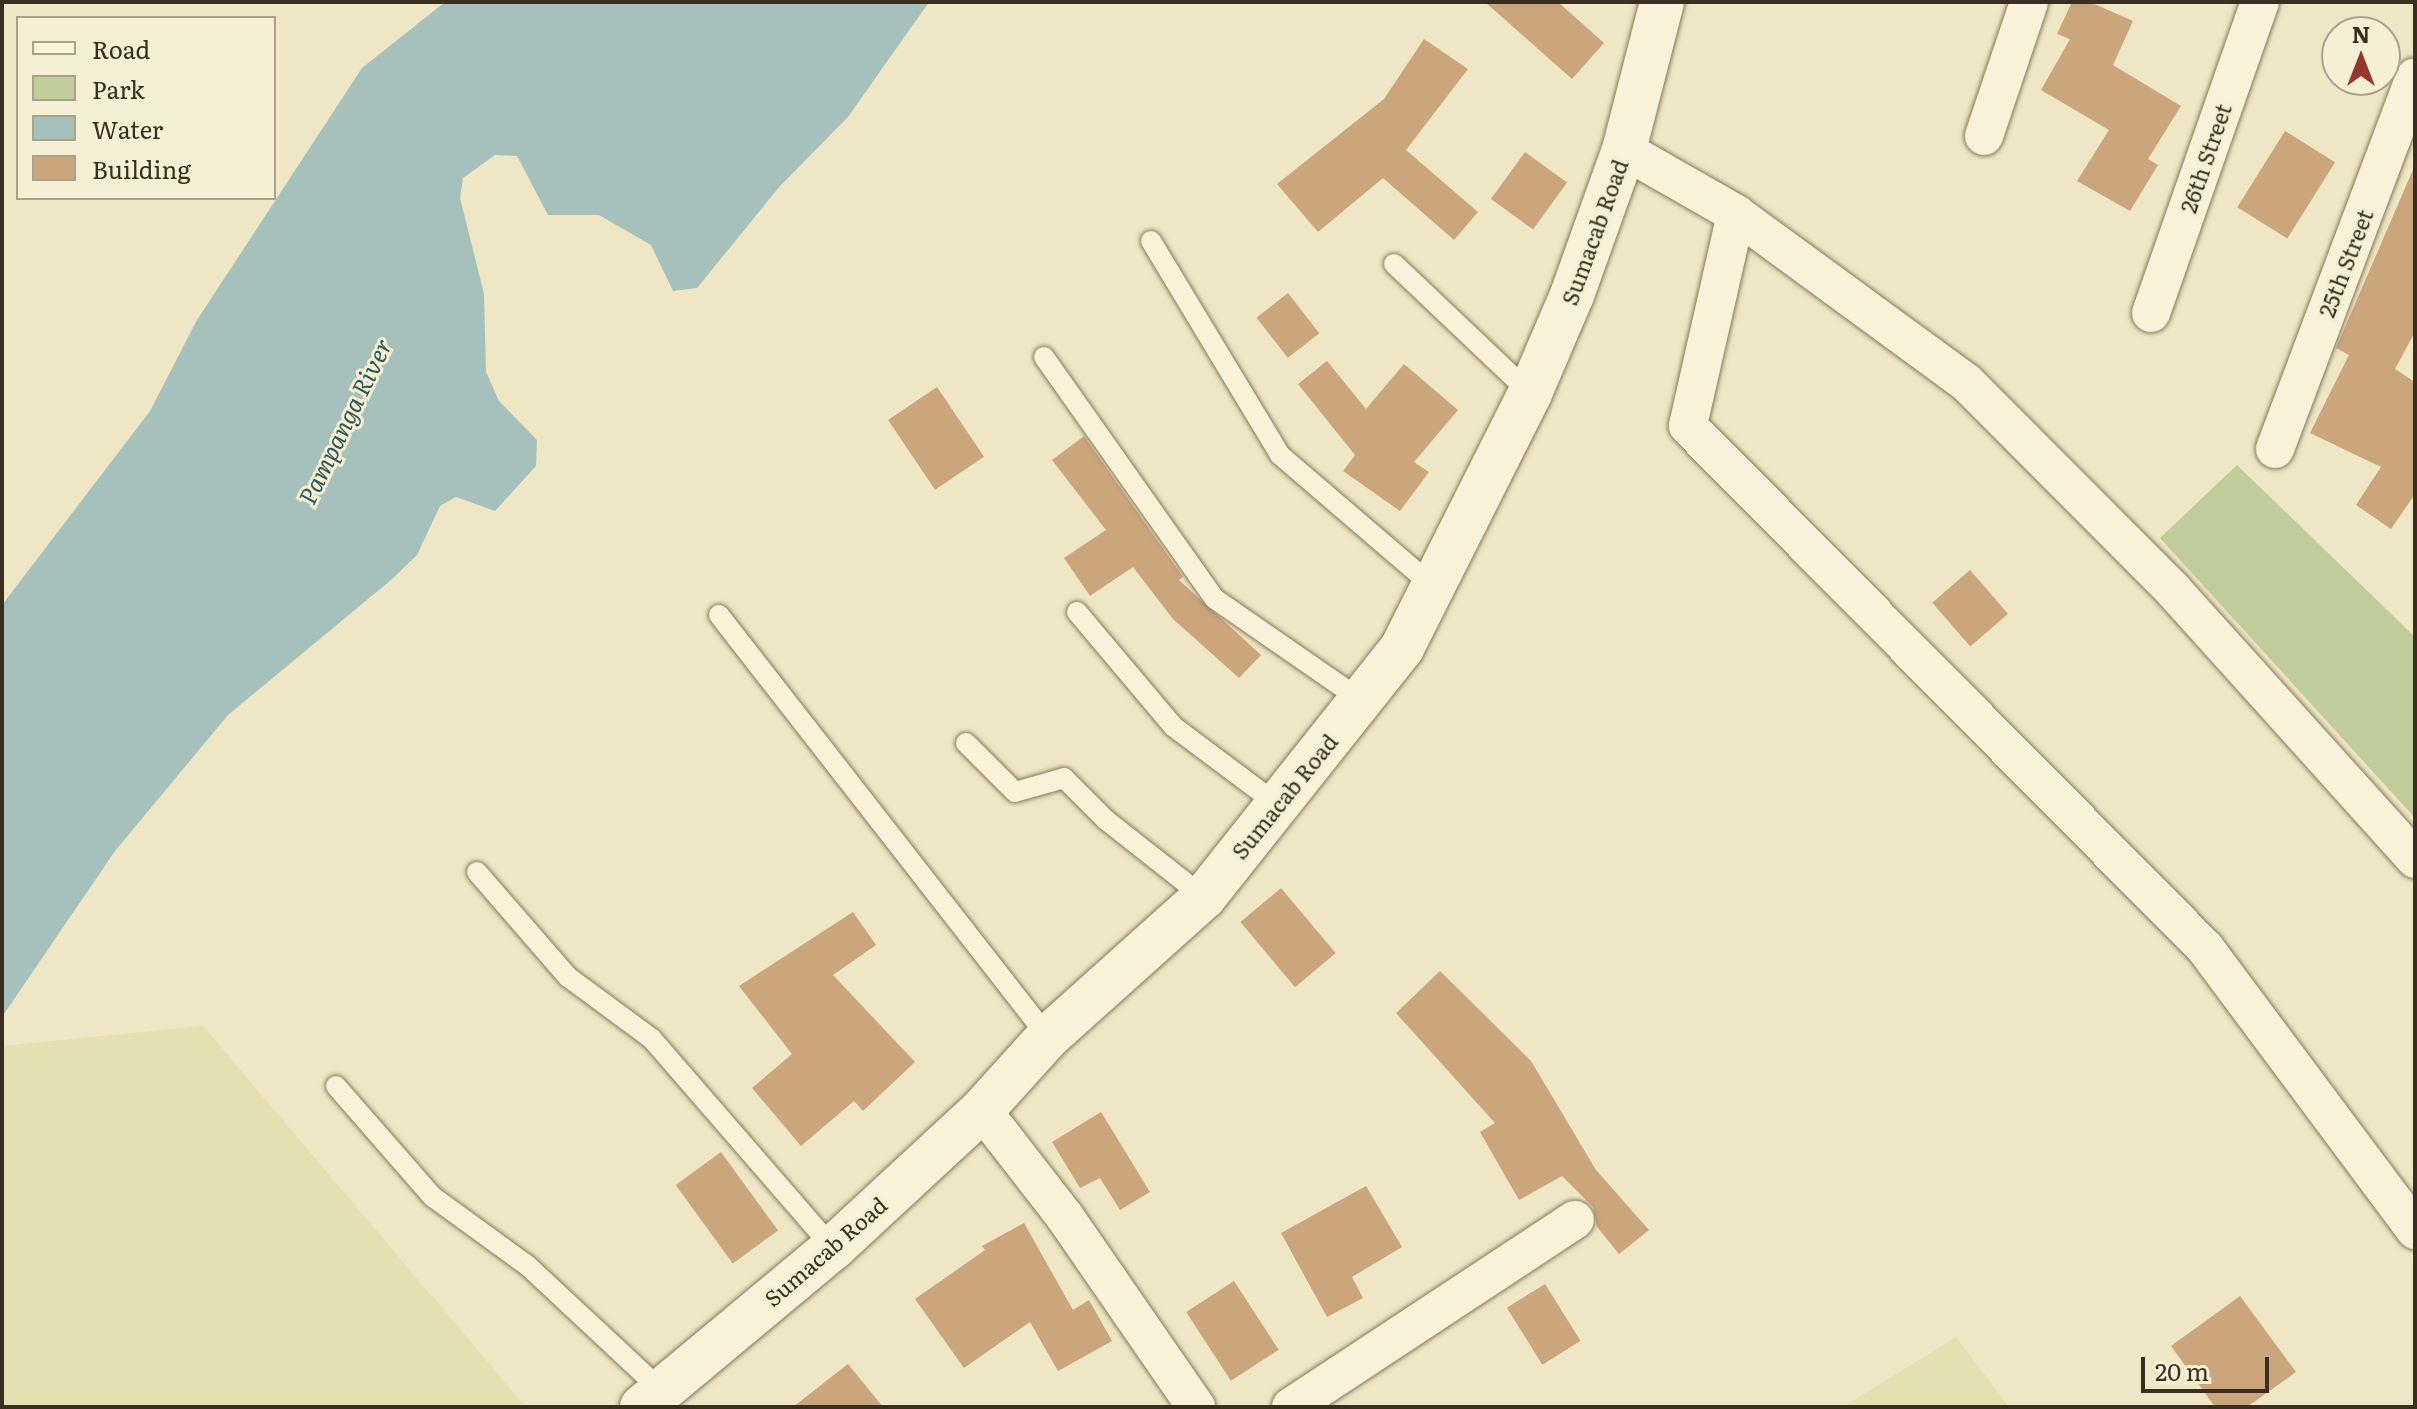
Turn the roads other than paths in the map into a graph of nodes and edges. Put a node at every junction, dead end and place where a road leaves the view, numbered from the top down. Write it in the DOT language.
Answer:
graph roads {
  1 [pos="1662,2"];
  2 [pos="2029,2"];
  3 [pos="2260,2"];
  4 [pos="2415,77"];
  5 [pos="1984,136"];
  6 [pos="1624,150"];
  7 [pos="1736,214"];
  8 [pos="1151,241"];
  9 [pos="1394,264"];
  10 [pos="2151,313"];
  11 [pos="1044,357"];
  12 [pos="1530,393"];
  13 [pos="2275,449"];
  14 [pos="1433,586"];
  15 [pos="1077,612"];
  16 [pos="719,615"];
  17 [pos="1361,700"];
  18 [pos="966,743"];
  19 [pos="1277,804"];
  20 [pos="2415,859"];
  21 [pos="477,872"];
  22 [pos="1204,897"];
  23 [pos="1048,1037"];
  24 [pos="336,1086"];
  25 [pos="982,1110"];
  26 [pos="1575,1220"];
  27 [pos="2415,1230"];
  28 [pos="833,1248"];
  29 [pos="651,1398"];
  30 [pos="1196,1407"];
  31 [pos="1291,1407"];
  1 -- 6 [label="main road, Sumacab Road"];
  2 -- 5 [label="street"];
  3 -- 10 [label="street, 26th Street"];
  4 -- 13 [label="street, 25th Street"];
  6 -- 7 [label="street"];
  6 -- 12 [label="main road, Sumacab Road"];
  7 -- 20 [label="street"];
  7 -- 27 [label="street"];
  8 -- 14 [label="lane"];
  9 -- 12 [label="lane"];
  11 -- 17 [label="lane"];
  12 -- 14 [label="main road, Sumacab Road"];
  14 -- 17 [label="main road, Sumacab Road"];
  15 -- 19 [label="lane"];
  16 -- 23 [label="lane"];
  17 -- 19 [label="main road, Sumacab Road"];
  18 -- 22 [label="lane"];
  19 -- 22 [label="main road, Sumacab Road"];
  21 -- 28 [label="lane"];
  22 -- 23 [label="main road, Sumacab Road"];
  23 -- 25 [label="main road, Sumacab Road"];
  24 -- 29 [label="lane"];
  25 -- 28 [label="main road, Sumacab Road"];
  25 -- 30 [label="street"];
  26 -- 31 [label="street"];
  28 -- 29 [label="main road, Sumacab Road"];
}
